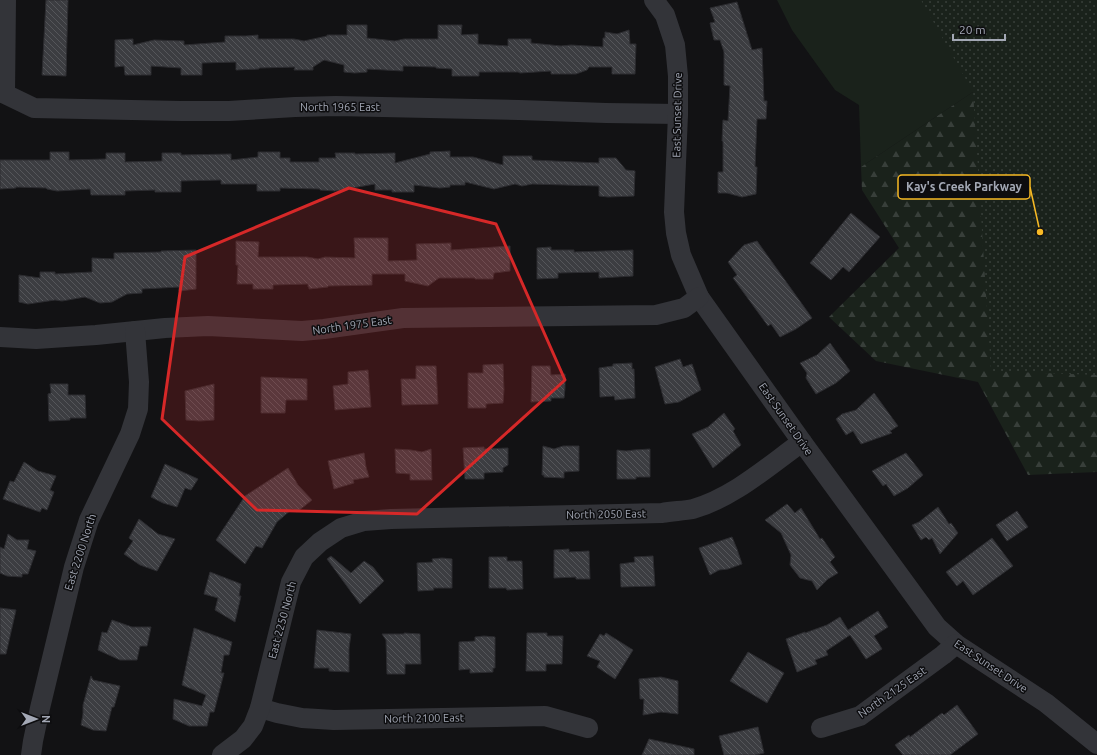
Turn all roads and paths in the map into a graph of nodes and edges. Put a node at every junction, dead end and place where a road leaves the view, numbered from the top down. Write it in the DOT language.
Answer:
graph roads {
  1 [pos="6,0"];
  2 [pos="654,0"];
  3 [pos="678,114"];
  4 [pos="699,297"];
  5 [pos="135,331"];
  6 [pos="0,337"];
  7 [pos="802,442"];
  8 [pos="391,518"];
  9 [pos="956,644"];
  10 [pos="260,708"];
  11 [pos="588,728"];
  12 [pos="822,728"];
  13 [pos="1097,744"];
  14 [pos="31,755"];
  15 [pos="222,755"];
  1 -- 3 [label="street, North 1965 East"];
  2 -- 3 [label="street, East Sunset Drive"];
  3 -- 4 [label="street, East Sunset Drive"];
  4 -- 5 [label="street, North 1975 East"];
  4 -- 7 [label="street, East Sunset Drive"];
  5 -- 6 [label="street, North 1975 East"];
  5 -- 14 [label="street, East 2200 North"];
  7 -- 8 [label="street, North 2050 East"];
  7 -- 9 [label="street, East Sunset Drive"];
  8 -- 10 [label="street, East 2250 North"];
  9 -- 12 [label="street, North 2125 East"];
  9 -- 13 [label="street, East Sunset Drive"];
  10 -- 11 [label="street, North 2100 East"];
  10 -- 15 [label="street"];
}
